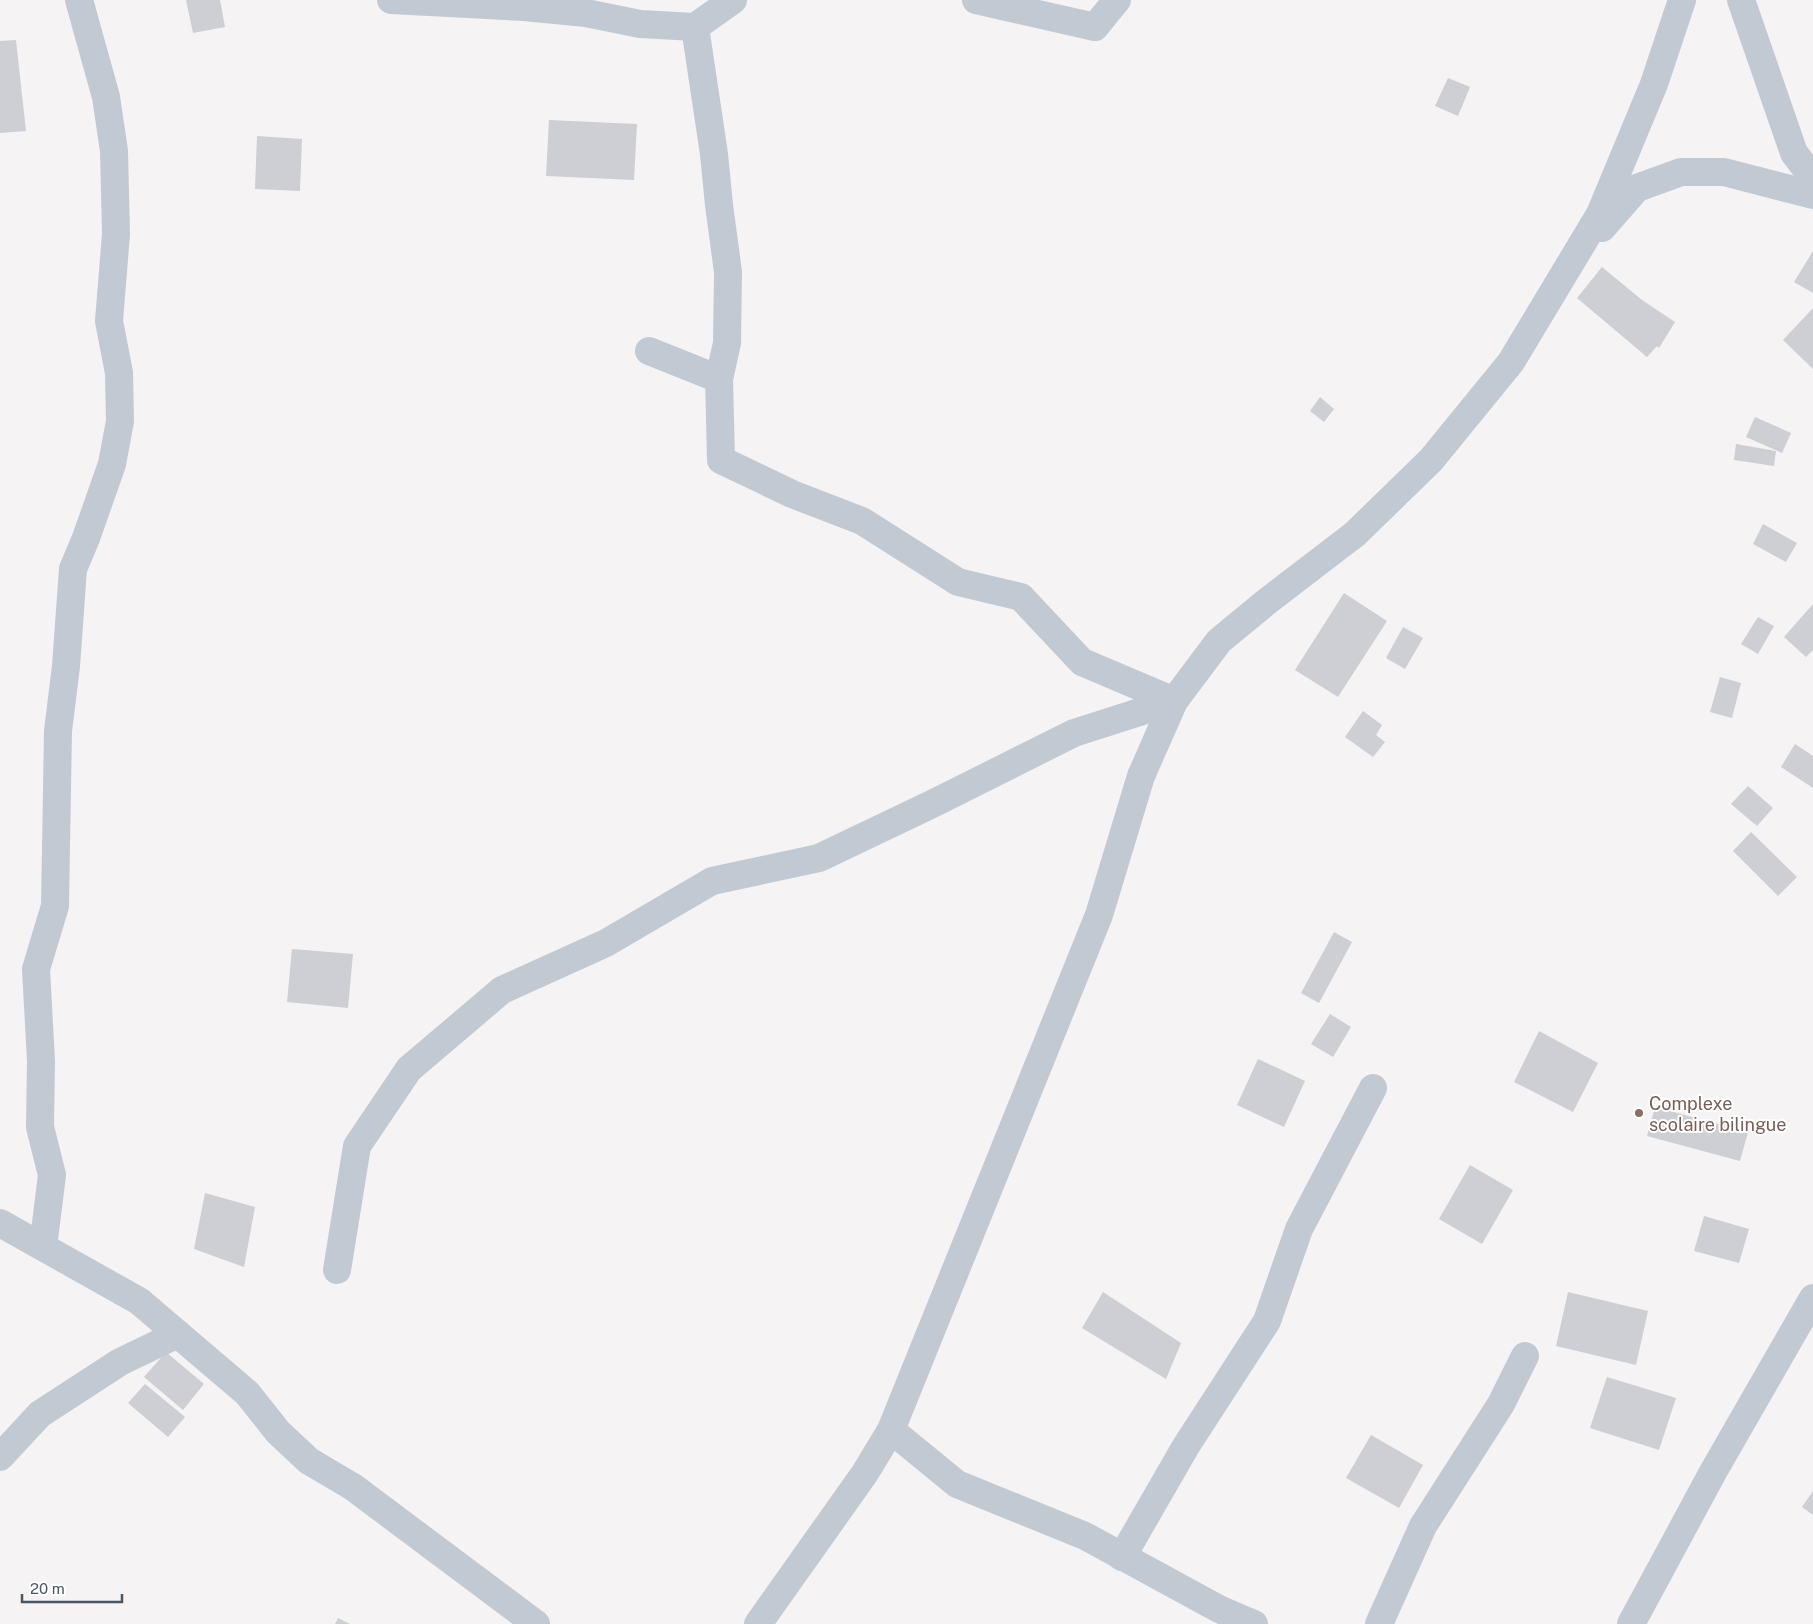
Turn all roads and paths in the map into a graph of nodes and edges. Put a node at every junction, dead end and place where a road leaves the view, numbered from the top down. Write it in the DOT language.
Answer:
graph roads {
  1 [pos="79,0"];
  2 [pos="392,0"];
  3 [pos="733,0"];
  4 [pos="976,0"];
  5 [pos="1118,0"];
  6 [pos="1682,0"];
  7 [pos="1741,0"];
  8 [pos="695,27"];
  9 [pos="1813,178"];
  10 [pos="1813,195"];
  11 [pos="1565,271"];
  12 [pos="649,351"];
  13 [pos="719,379"];
  14 [pos="1174,701"];
  15 [pos="1373,1088"];
  16 [pos="0,1223"];
  17 [pos="43,1247"];
  18 [pos="337,1270"];
  19 [pos="1813,1298"];
  20 [pos="178,1334"];
  21 [pos="1525,1356"];
  22 [pos="891,1430"];
  23 [pos="0,1457"];
  24 [pos="1122,1557"];
  25 [pos="536,1624"];
  26 [pos="758,1624"];
  27 [pos="1254,1624"];
  28 [pos="1379,1624"];
  29 [pos="1631,1624"];
  1 -- 17 [label="street"];
  2 -- 8 [label="street"];
  3 -- 8 [label="street"];
  4 -- 5 [label="street"];
  6 -- 11 [label="street"];
  7 -- 9 [label="street"];
  8 -- 13 [label="street"];
  10 -- 11 [label="street"];
  11 -- 14 [label="street"];
  12 -- 13 [label="street"];
  13 -- 14 [label="street"];
  14 -- 18 [label="street"];
  14 -- 22 [label="street"];
  15 -- 24 [label="street"];
  16 -- 17 [label="street"];
  17 -- 20 [label="street"];
  19 -- 29 [label="street"];
  20 -- 23 [label="street"];
  20 -- 25 [label="street"];
  21 -- 28 [label="street"];
  22 -- 24 [label="street"];
  22 -- 26 [label="street"];
  24 -- 27 [label="street"];
}
